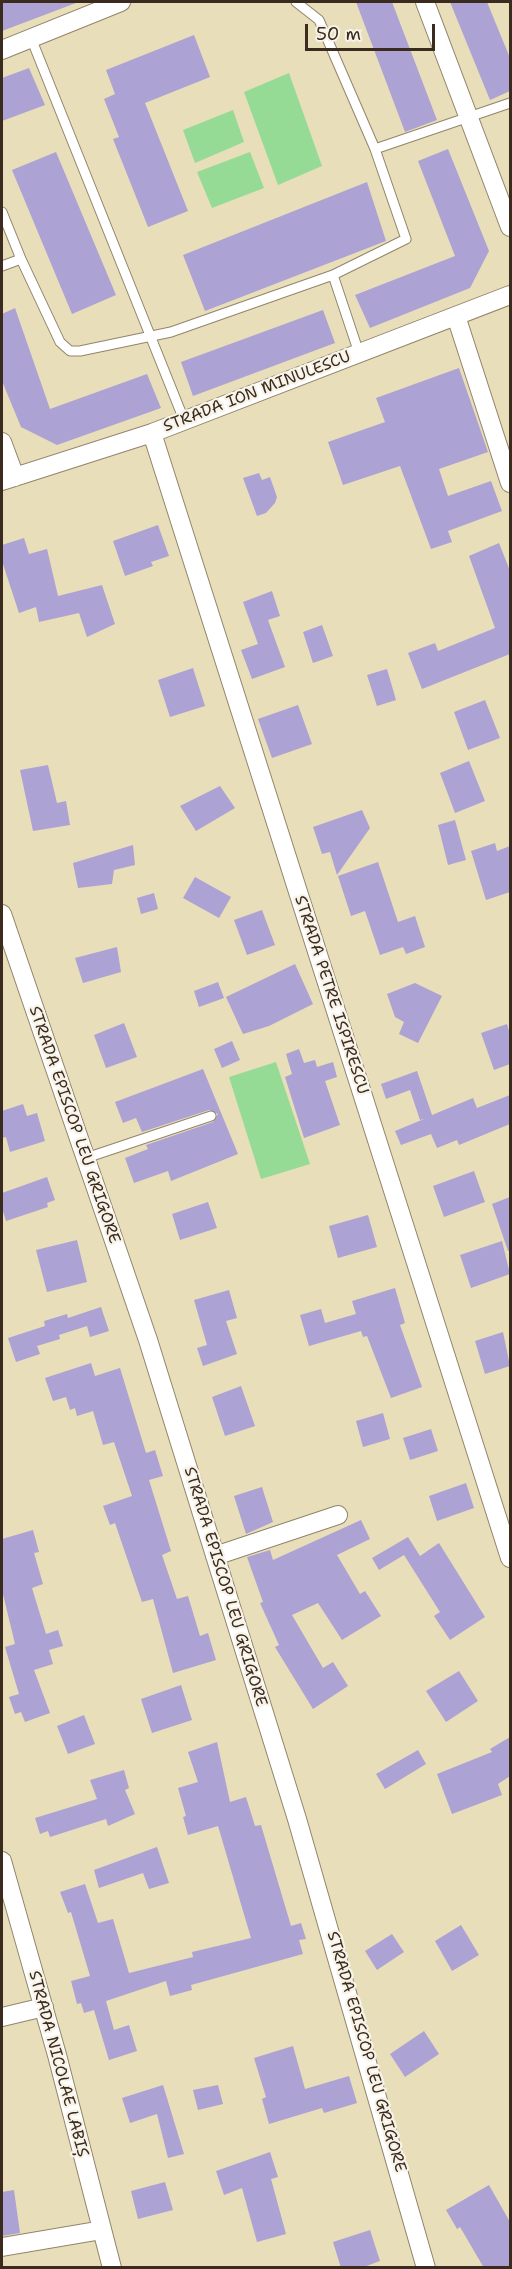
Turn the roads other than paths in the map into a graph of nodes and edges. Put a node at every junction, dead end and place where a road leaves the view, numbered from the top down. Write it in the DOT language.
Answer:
graph roads {
  1 [pos="121,2"];
  2 [pos="296,2"];
  3 [pos="425,2"];
  4 [pos="93,6"];
  5 [pos="31,38"];
  6 [pos="2,50"];
  7 [pos="510,103"];
  8 [pos="469,119"];
  9 [pos="375,149"];
  10 [pos="2,212"];
  11 [pos="510,227"];
  12 [pos="21,259"];
  13 [pos="2,266"];
  14 [pos="333,275"];
  15 [pos="510,295"];
  16 [pos="456,316"];
  17 [pos="152,338"];
  18 [pos="359,353"];
  19 [pos="184,420"];
  20 [pos="152,433"];
  21 [pos="2,442"];
  22 [pos="8,479"];
  23 [pos="510,483"];
  24 [pos="2,914"];
  25 [pos="6,947"];
  26 [pos="211,1116"];
  27 [pos="86,1158"];
  28 [pos="338,1515"];
  29 [pos="215,1556"];
  30 [pos="510,1558"];
  31 [pos="2,1861"];
  32 [pos="7,1898"];
  33 [pos="44,2007"];
  34 [pos="2,2017"];
  35 [pos="102,2230"];
  36 [pos="2,2247"];
  37 [pos="112,2268"];
  38 [pos="426,2268"];
  1 -- 4 [label="street"];
  2 -- 9 [label="lane"];
  3 -- 8 [label="street"];
  4 -- 5 [label="street"];
  5 -- 6 [label="street"];
  5 -- 17 [label="lane"];
  7 -- 8 [label="lane"];
  8 -- 9 [label="lane"];
  8 -- 11 [label="street"];
  9 -- 14 [label="lane"];
  10 -- 12 [label="lane"];
  12 -- 13 [label="lane"];
  12 -- 17 [label="lane"];
  14 -- 17 [label="lane"];
  14 -- 18 [label="lane"];
  15 -- 16 [label="street, STRADA ION MINULESCU"];
  16 -- 18 [label="street, STRADA ION MINULESCU"];
  16 -- 23 [label="street"];
  17 -- 19 [label="lane"];
  18 -- 19 [label="street, STRADA ION MINULESCU"];
  19 -- 20 [label="street, STRADA ION MINULESCU"];
  20 -- 22 [label="street, STRADA ION MINULESCU"];
  20 -- 30 [label="street, STRADA PETRE ISPIRESCU"];
  21 -- 22 [label="street"];
  24 -- 25 [label="street, STRADA EPISCOP LEU GRIGORE"];
  25 -- 27 [label="street, STRADA EPISCOP LEU GRIGORE"];
  26 -- 27 [label="lane"];
  27 -- 29 [label="street, STRADA EPISCOP LEU GRIGORE"];
  28 -- 29 [label="street"];
  29 -- 38 [label="street, STRADA EPISCOP LEU GRIGORE"];
  31 -- 32 [label="street, STRADA NICOLAE LABIȘ"];
  32 -- 33 [label="street, STRADA NICOLAE LABIȘ"];
  33 -- 34 [label="street"];
  33 -- 35 [label="street, STRADA NICOLAE LABIȘ"];
  35 -- 36 [label="street"];
  35 -- 37 [label="street, STRADA NICOLAE LABIȘ"];
}
